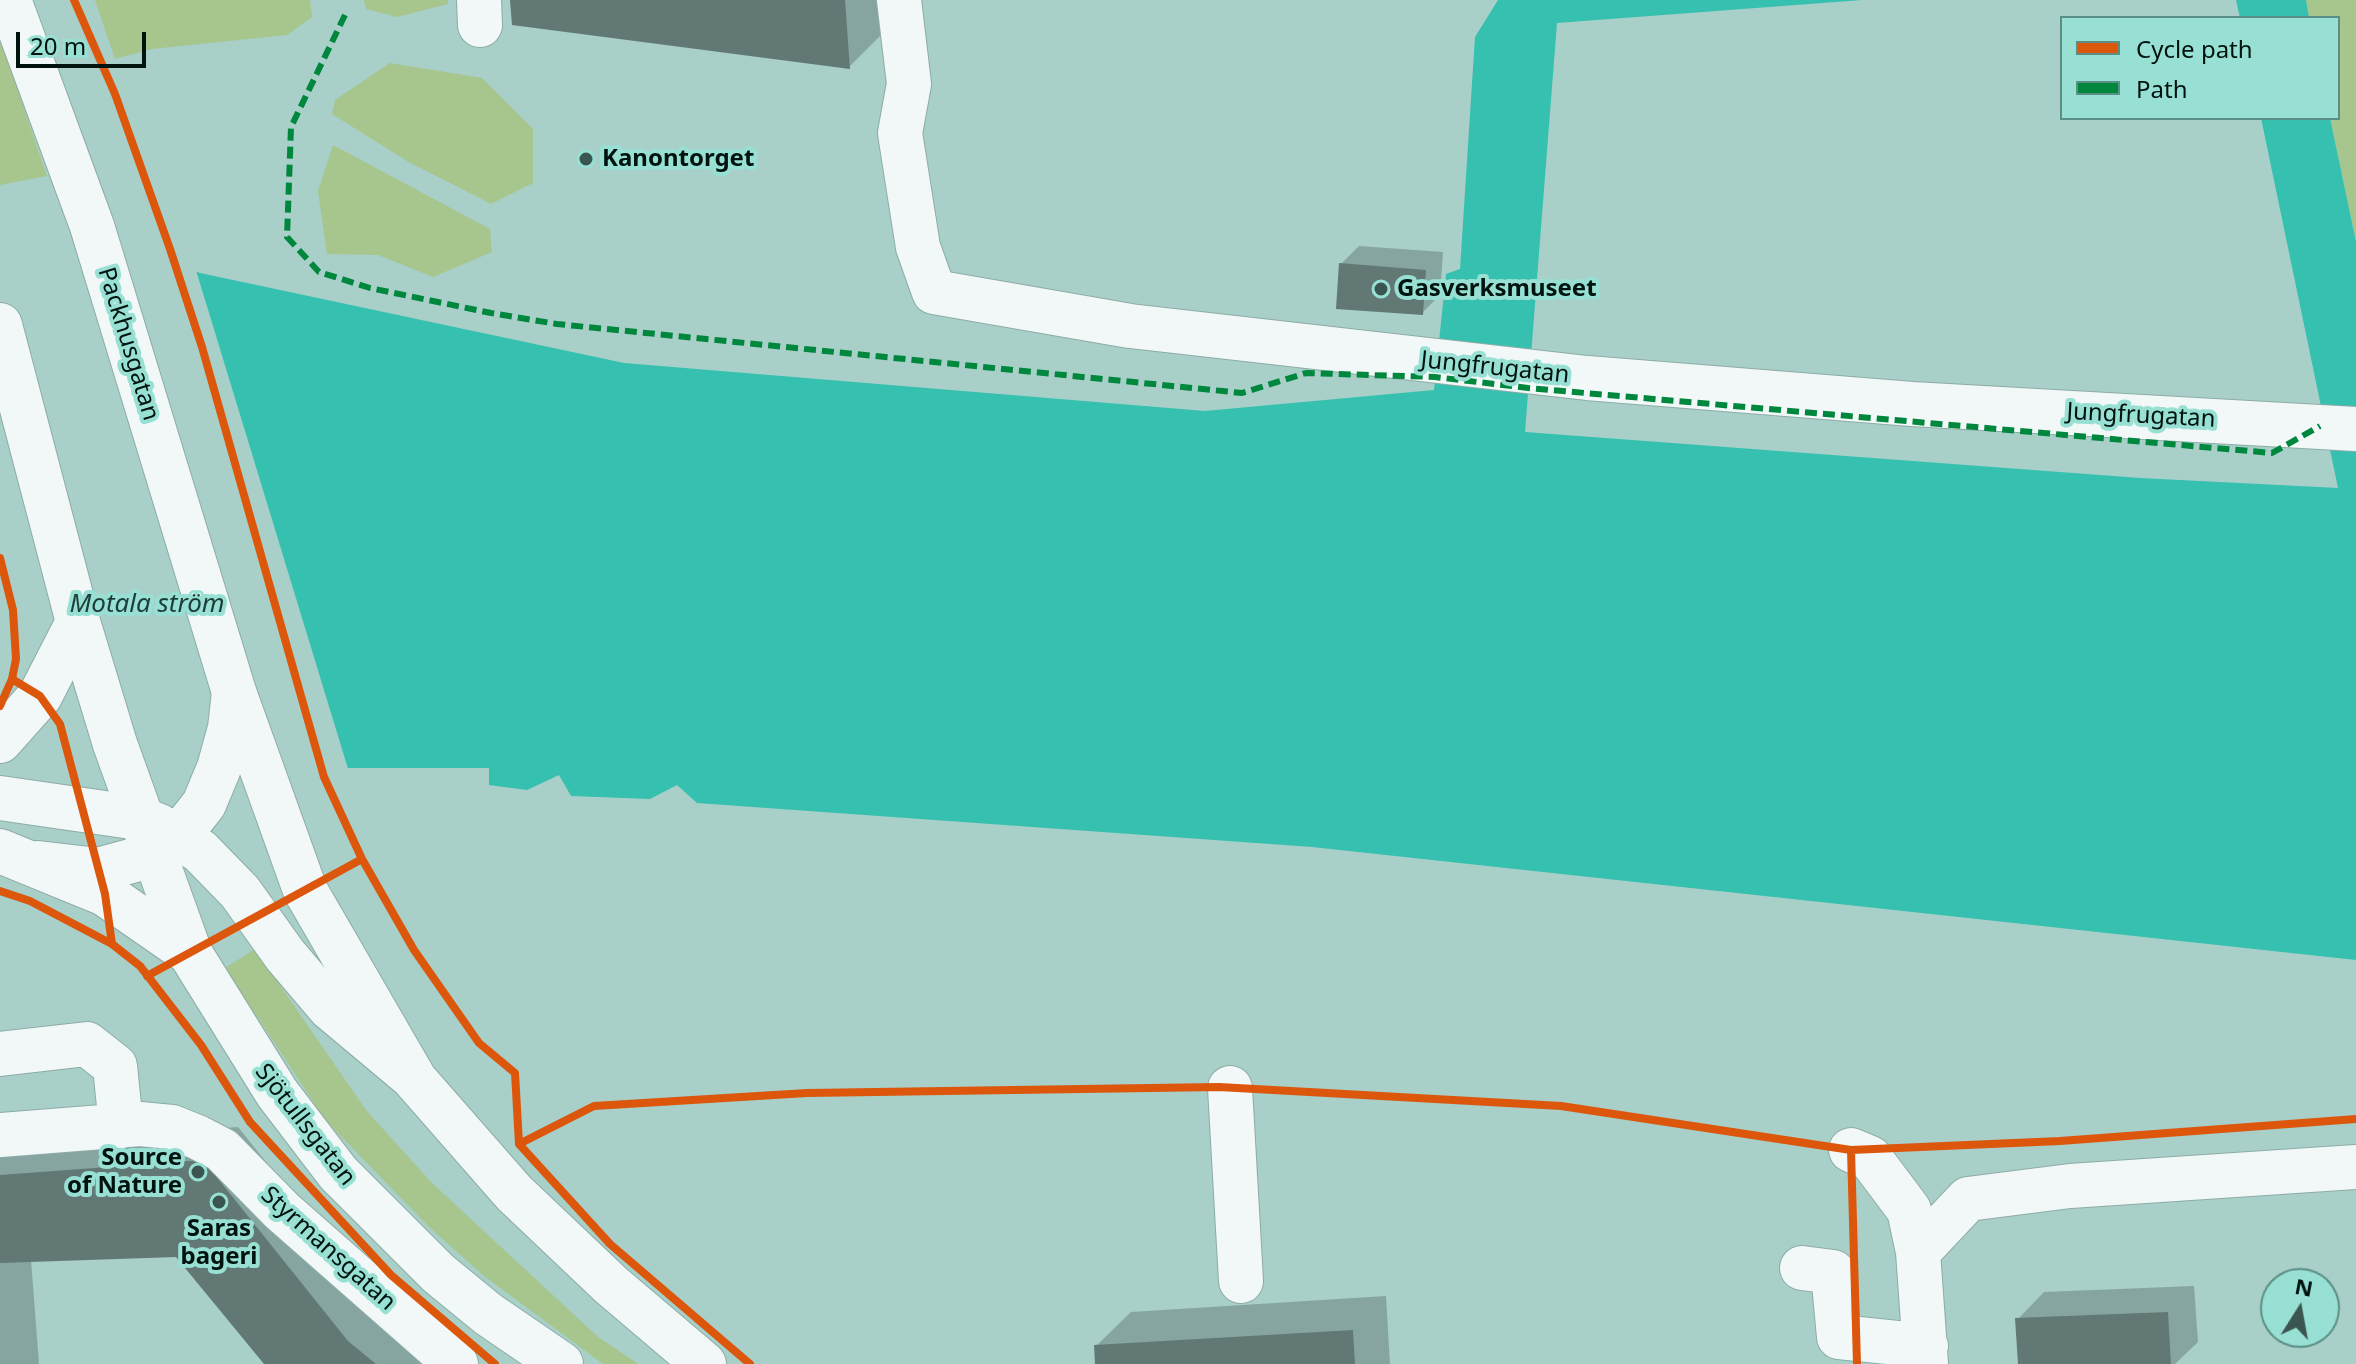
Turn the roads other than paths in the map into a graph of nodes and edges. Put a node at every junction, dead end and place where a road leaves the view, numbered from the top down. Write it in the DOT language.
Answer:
graph roads {
  1 [pos="9,0"];
  2 [pos="899,0"];
  3 [pos="0,325"];
  4 [pos="2338,428"];
  5 [pos="78,622"];
  6 [pos="0,741"];
  7 [pos="240,770"];
  8 [pos="0,798"];
  9 [pos="156,837"];
  10 [pos="19,857"];
  11 [pos="190,953"];
  12 [pos="0,1054"];
  13 [pos="415,1080"];
  14 [pos="1230,1088"];
  15 [pos="121,1126"];
  16 [pos="0,1135"];
  17 [pos="1851,1150"];
  18 [pos="2356,1167"];
  19 [pos="1918,1252"];
  20 [pos="1802,1268"];
  21 [pos="1241,1281"];
  22 [pos="1926,1355"];
  23 [pos="456,1364"];
  24 [pos="561,1364"];
  25 [pos="704,1364"];
  1 -- 7 [label="street, Packhusgatan"];
  2 -- 4 [label="street, Jungfrugatan"];
  3 -- 5 [label="street"];
  5 -- 6 [label="street"];
  5 -- 9 [label="street"];
  7 -- 9 [label="street"];
  7 -- 13 [label="street"];
  8 -- 9 [label="street"];
  9 -- 10 [label="street"];
  9 -- 11 [label="street, Sjötullsgatan"];
  9 -- 13 [label="street"];
  10 -- 11 [label="street"];
  11 -- 24 [label="street, Sjötullsgatan"];
  12 -- 15 [label="street"];
  13 -- 25 [label="street"];
  14 -- 21 [label="street"];
  15 -- 16 [label="street, Styrmansgatan"];
  15 -- 23 [label="street, Styrmansgatan"];
  17 -- 19 [label="street"];
  18 -- 19 [label="street"];
  19 -- 22 [label="street"];
  20 -- 22 [label="street"];
}
